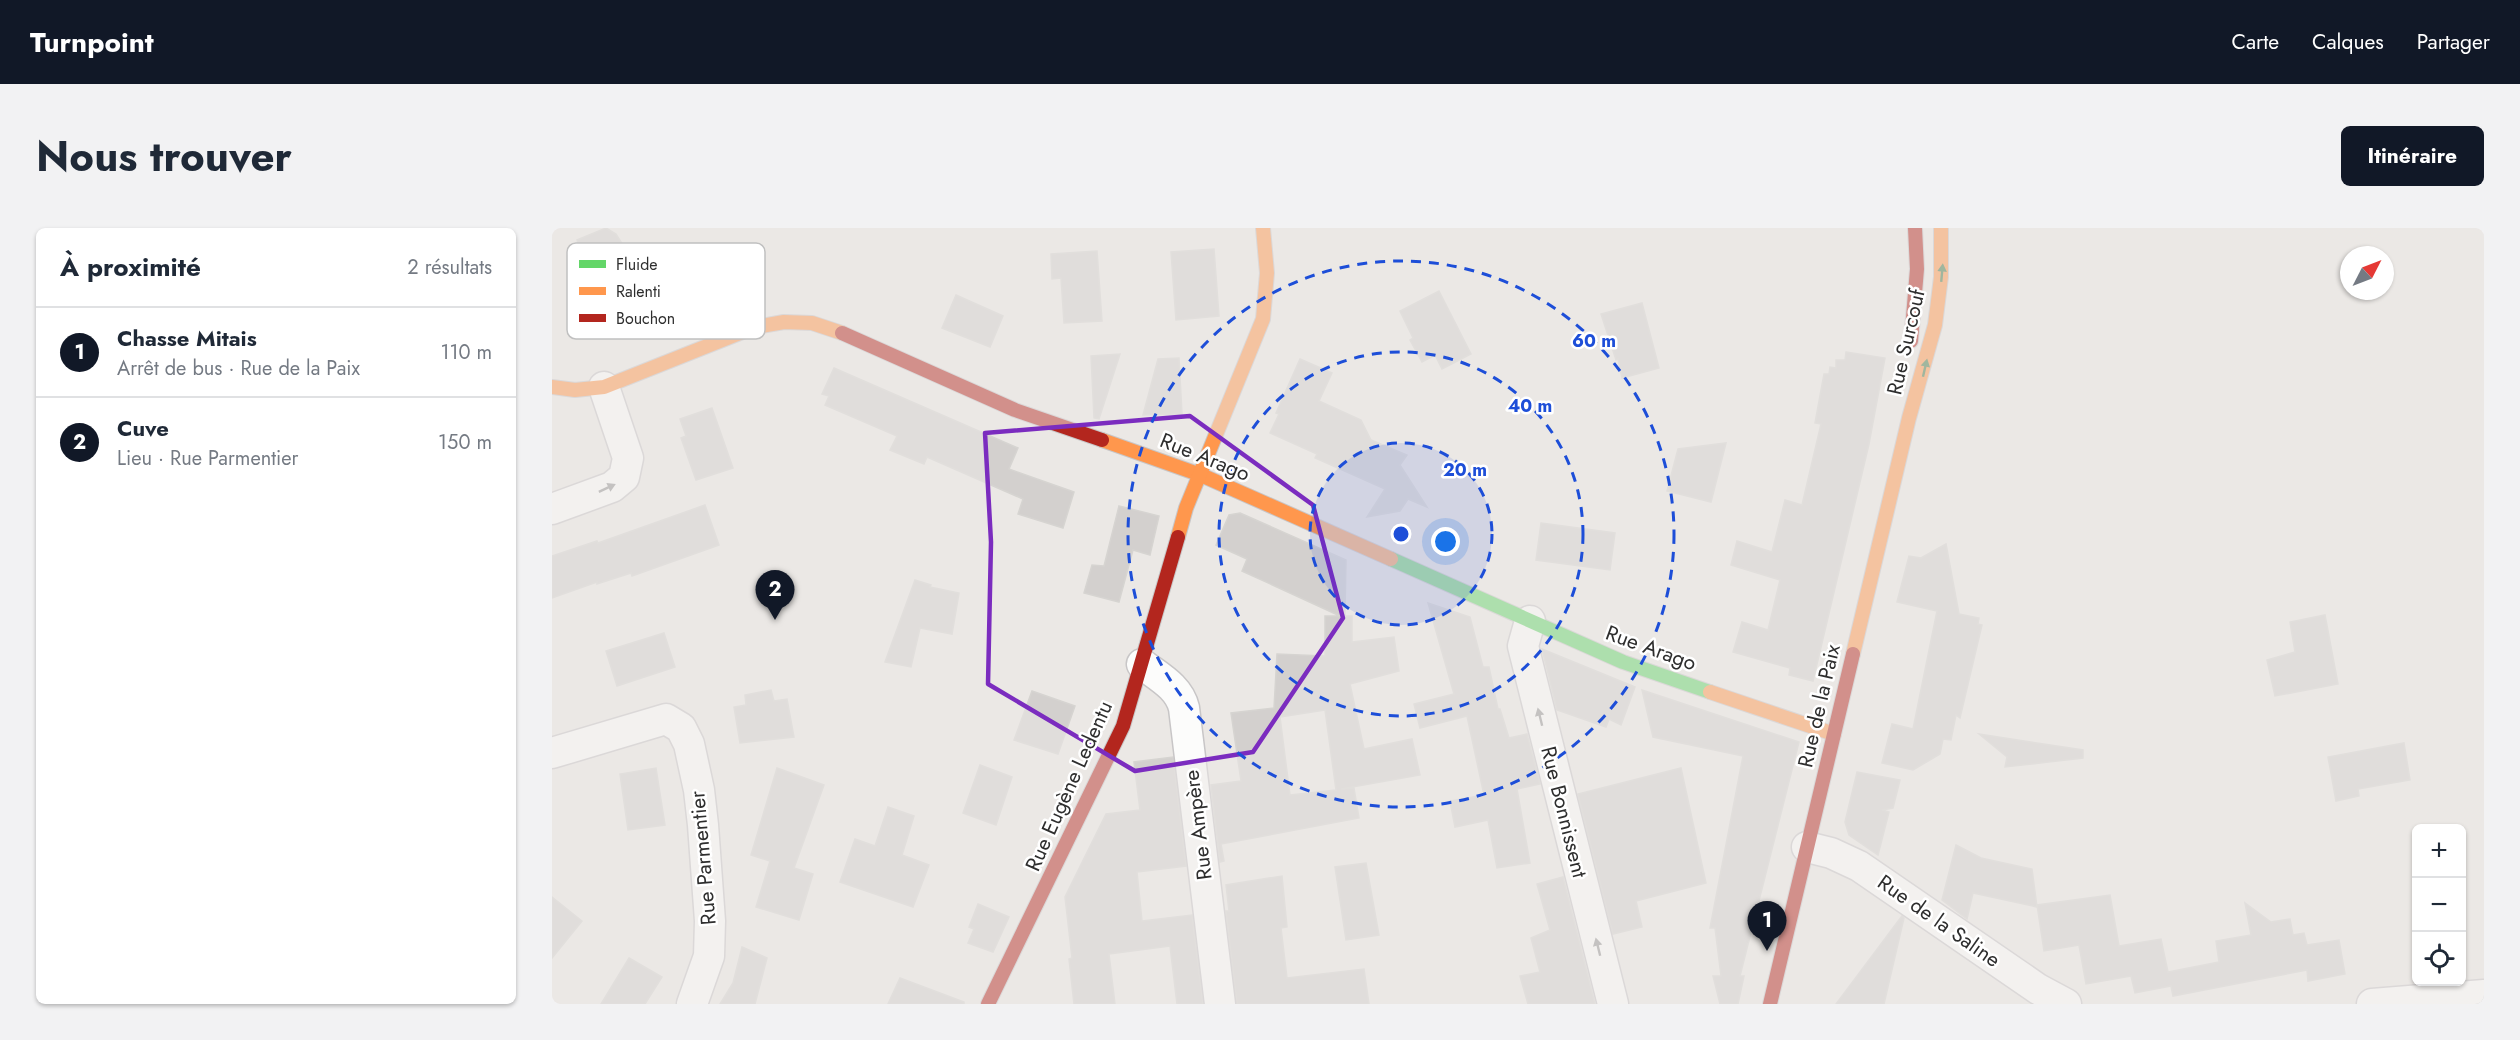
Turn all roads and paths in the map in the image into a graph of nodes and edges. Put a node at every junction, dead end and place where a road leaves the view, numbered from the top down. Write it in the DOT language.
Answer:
graph roads {
  1 [pos="1263,228"];
  2 [pos="1915,228"];
  3 [pos="1941,228"];
  4 [pos="765,325"];
  5 [pos="725,339"];
  6 [pos="552,387"];
  7 [pos="604,387"];
  8 [pos="1909,418"];
  9 [pos="1201,475"];
  10 [pos="552,509"];
  11 [pos="1530,621"];
  12 [pos="1142,664"];
  13 [pos="1834,734"];
  14 [pos="552,753"];
  15 [pos="1807,847"];
  16 [pos="2484,995"];
  17 [pos="692,1004"];
  18 [pos="988,1004"];
  19 [pos="1220,1004"];
  20 [pos="1612,1004"];
  21 [pos="1770,1004"];
  22 [pos="2066,1004"];
  23 [pos="2372,1004"];
  1 -- 9 [label="street, Rue Eugène Ledentu"];
  2 -- 8 [label="street, Rue Surcouf"];
  8 -- 3 [label="street, Rue Surcouf, one-way"];
  4 -- 9 [label="street, Rue Arago"];
  5 -- 7 [label="street, Rue Arago"];
  6 -- 7 [label="street, Rue Arago"];
  10 -- 7 [label="street, one-way"];
  8 -- 13 [label="street, Rue de la Paix"];
  9 -- 11 [label="street, Rue Arago"];
  9 -- 12 [label="street, Rue Eugène Ledentu"];
  11 -- 13 [label="street, Rue Arago"];
  20 -- 11 [label="street, Rue Bonnissent, one-way"];
  12 -- 18 [label="street, Rue Eugène Ledentu"];
  12 -- 19 [label="street, Rue Ampère"];
  13 -- 15 [label="street, Rue de la Paix"];
  14 -- 17 [label="street, Rue Parmentier"];
  15 -- 21 [label="street, Rue de la Paix"];
  15 -- 22 [label="street, Rue de la Saline"];
  16 -- 23 [label="street"];
}
